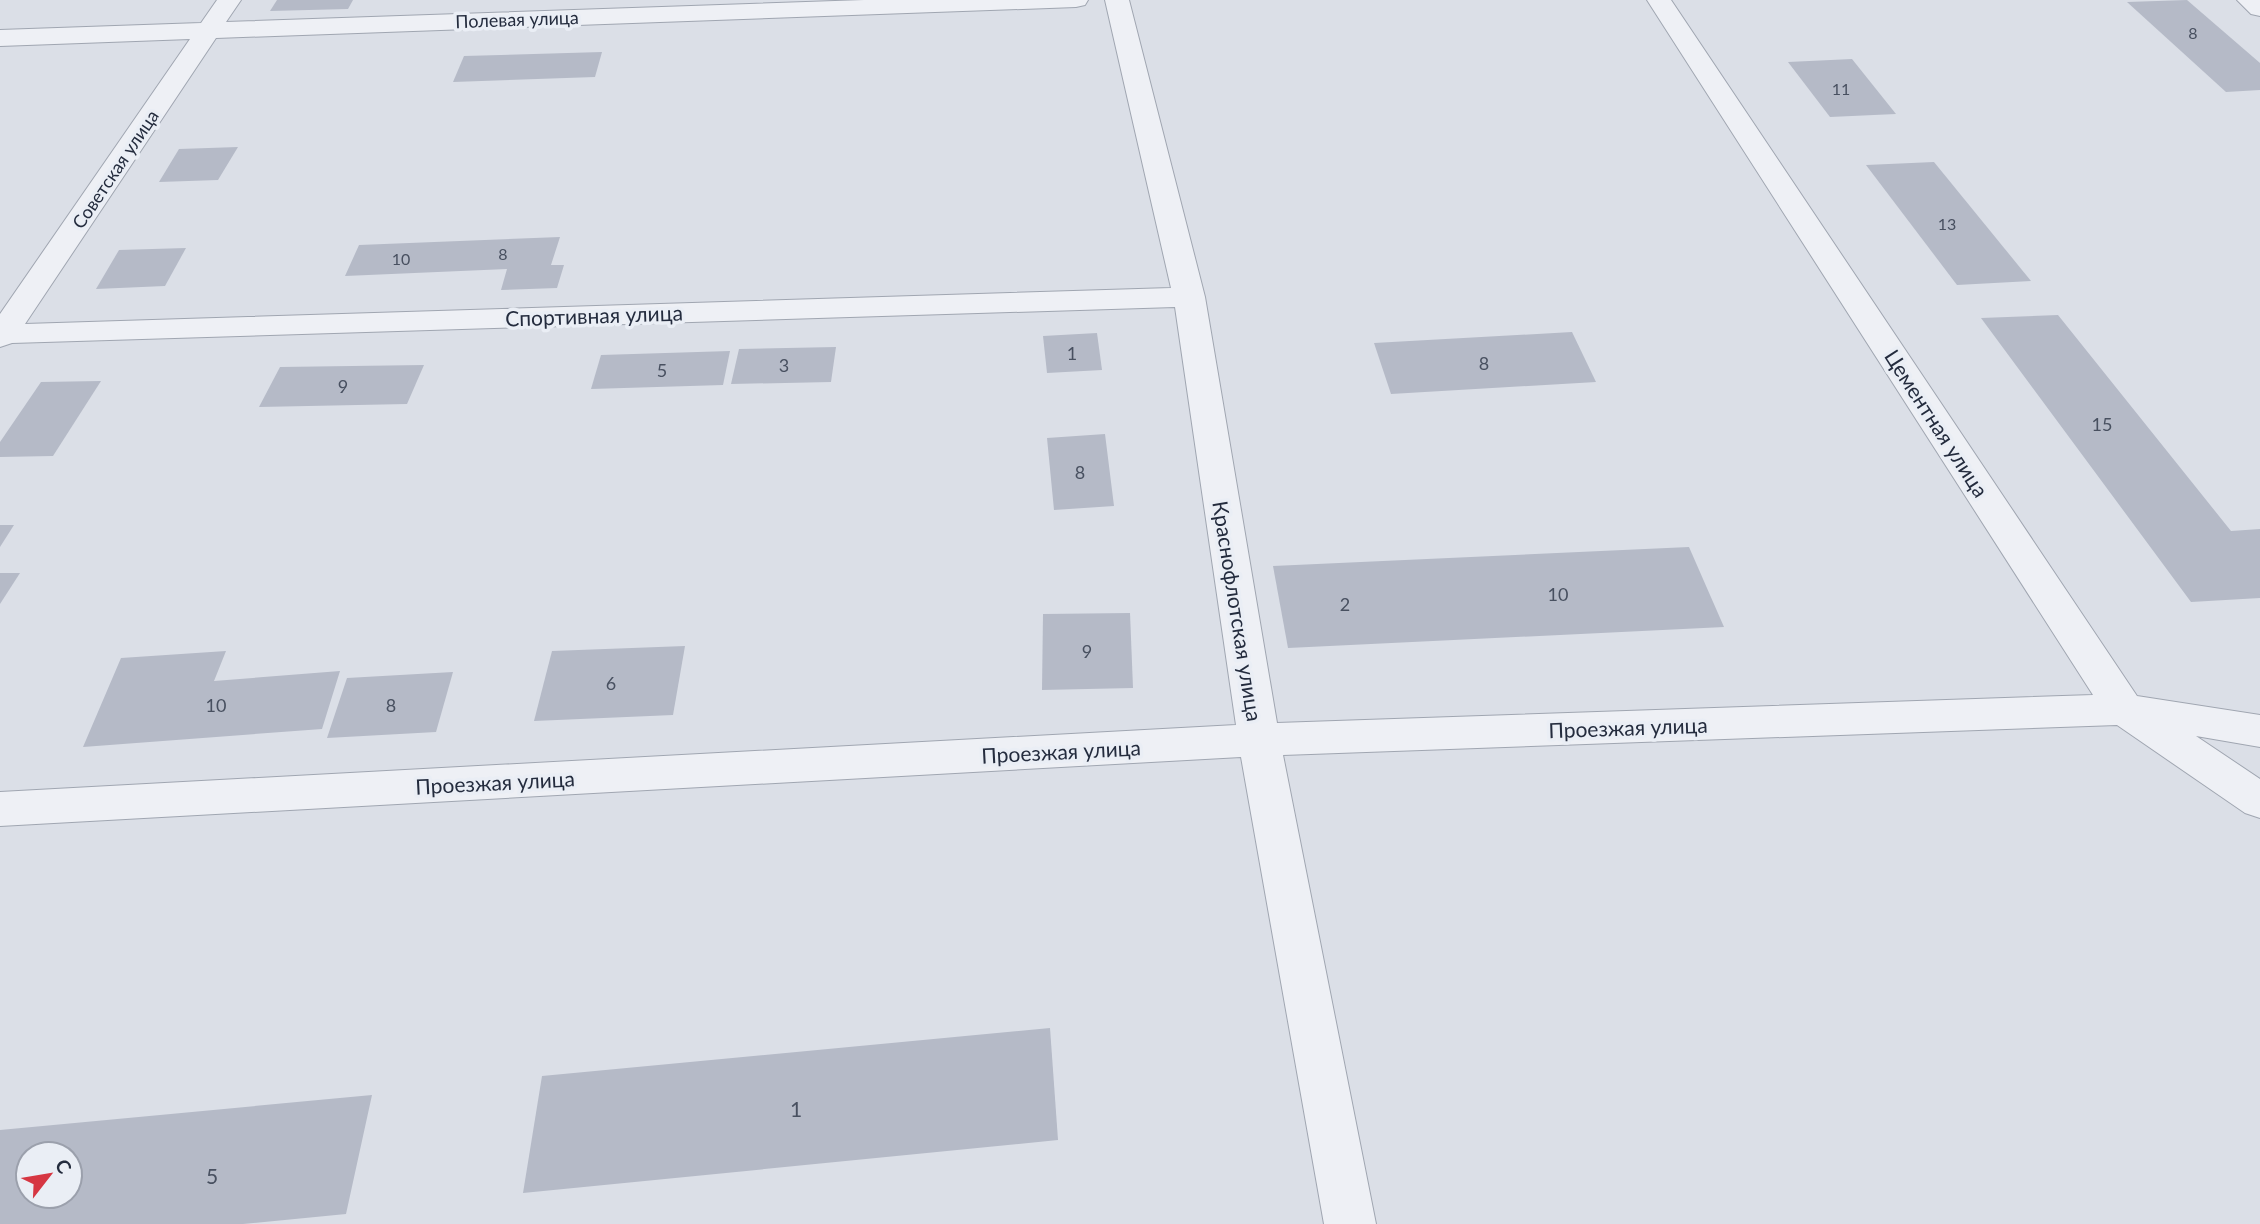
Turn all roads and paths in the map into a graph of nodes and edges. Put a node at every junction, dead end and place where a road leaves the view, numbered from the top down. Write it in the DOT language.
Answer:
graph roads {
  1 [pos="229,0"];
  2 [pos="1076,0"];
  3 [pos="1117,0"];
  4 [pos="1660,0"];
  5 [pos="2249,0"];
  6 [pos="2260,9"];
  7 [pos="211,29"];
  8 [pos="0,38"];
  9 [pos="1189,297"];
  10 [pos="1,335"];
  11 [pos="2124,709"];
  12 [pos="2260,731"];
  13 [pos="1259,740"];
  14 [pos="2260,801"];
  15 [pos="0,810"];
  16 [pos="1350,1224"];
  1 -- 7 [label="street, Советская улица"];
  2 -- 7 [label="street, Полевая улица"];
  3 -- 9 [label="street, Краснофлотская улица"];
  4 -- 11 [label="street, Цементная улица"];
  5 -- 6 [label="street"];
  7 -- 8 [label="street, Полевая улица"];
  7 -- 10 [label="street, Советская улица"];
  9 -- 10 [label="street, Спортивная улица"];
  9 -- 13 [label="street, Краснофлотская улица"];
  11 -- 12 [label="street, Проезжая улица"];
  11 -- 13 [label="street, Проезжая улица"];
  11 -- 14 [label="street, Цементная улица"];
  13 -- 15 [label="street, Проезжая улица"];
  13 -- 16 [label="street, Краснофлотская улица"];
}
